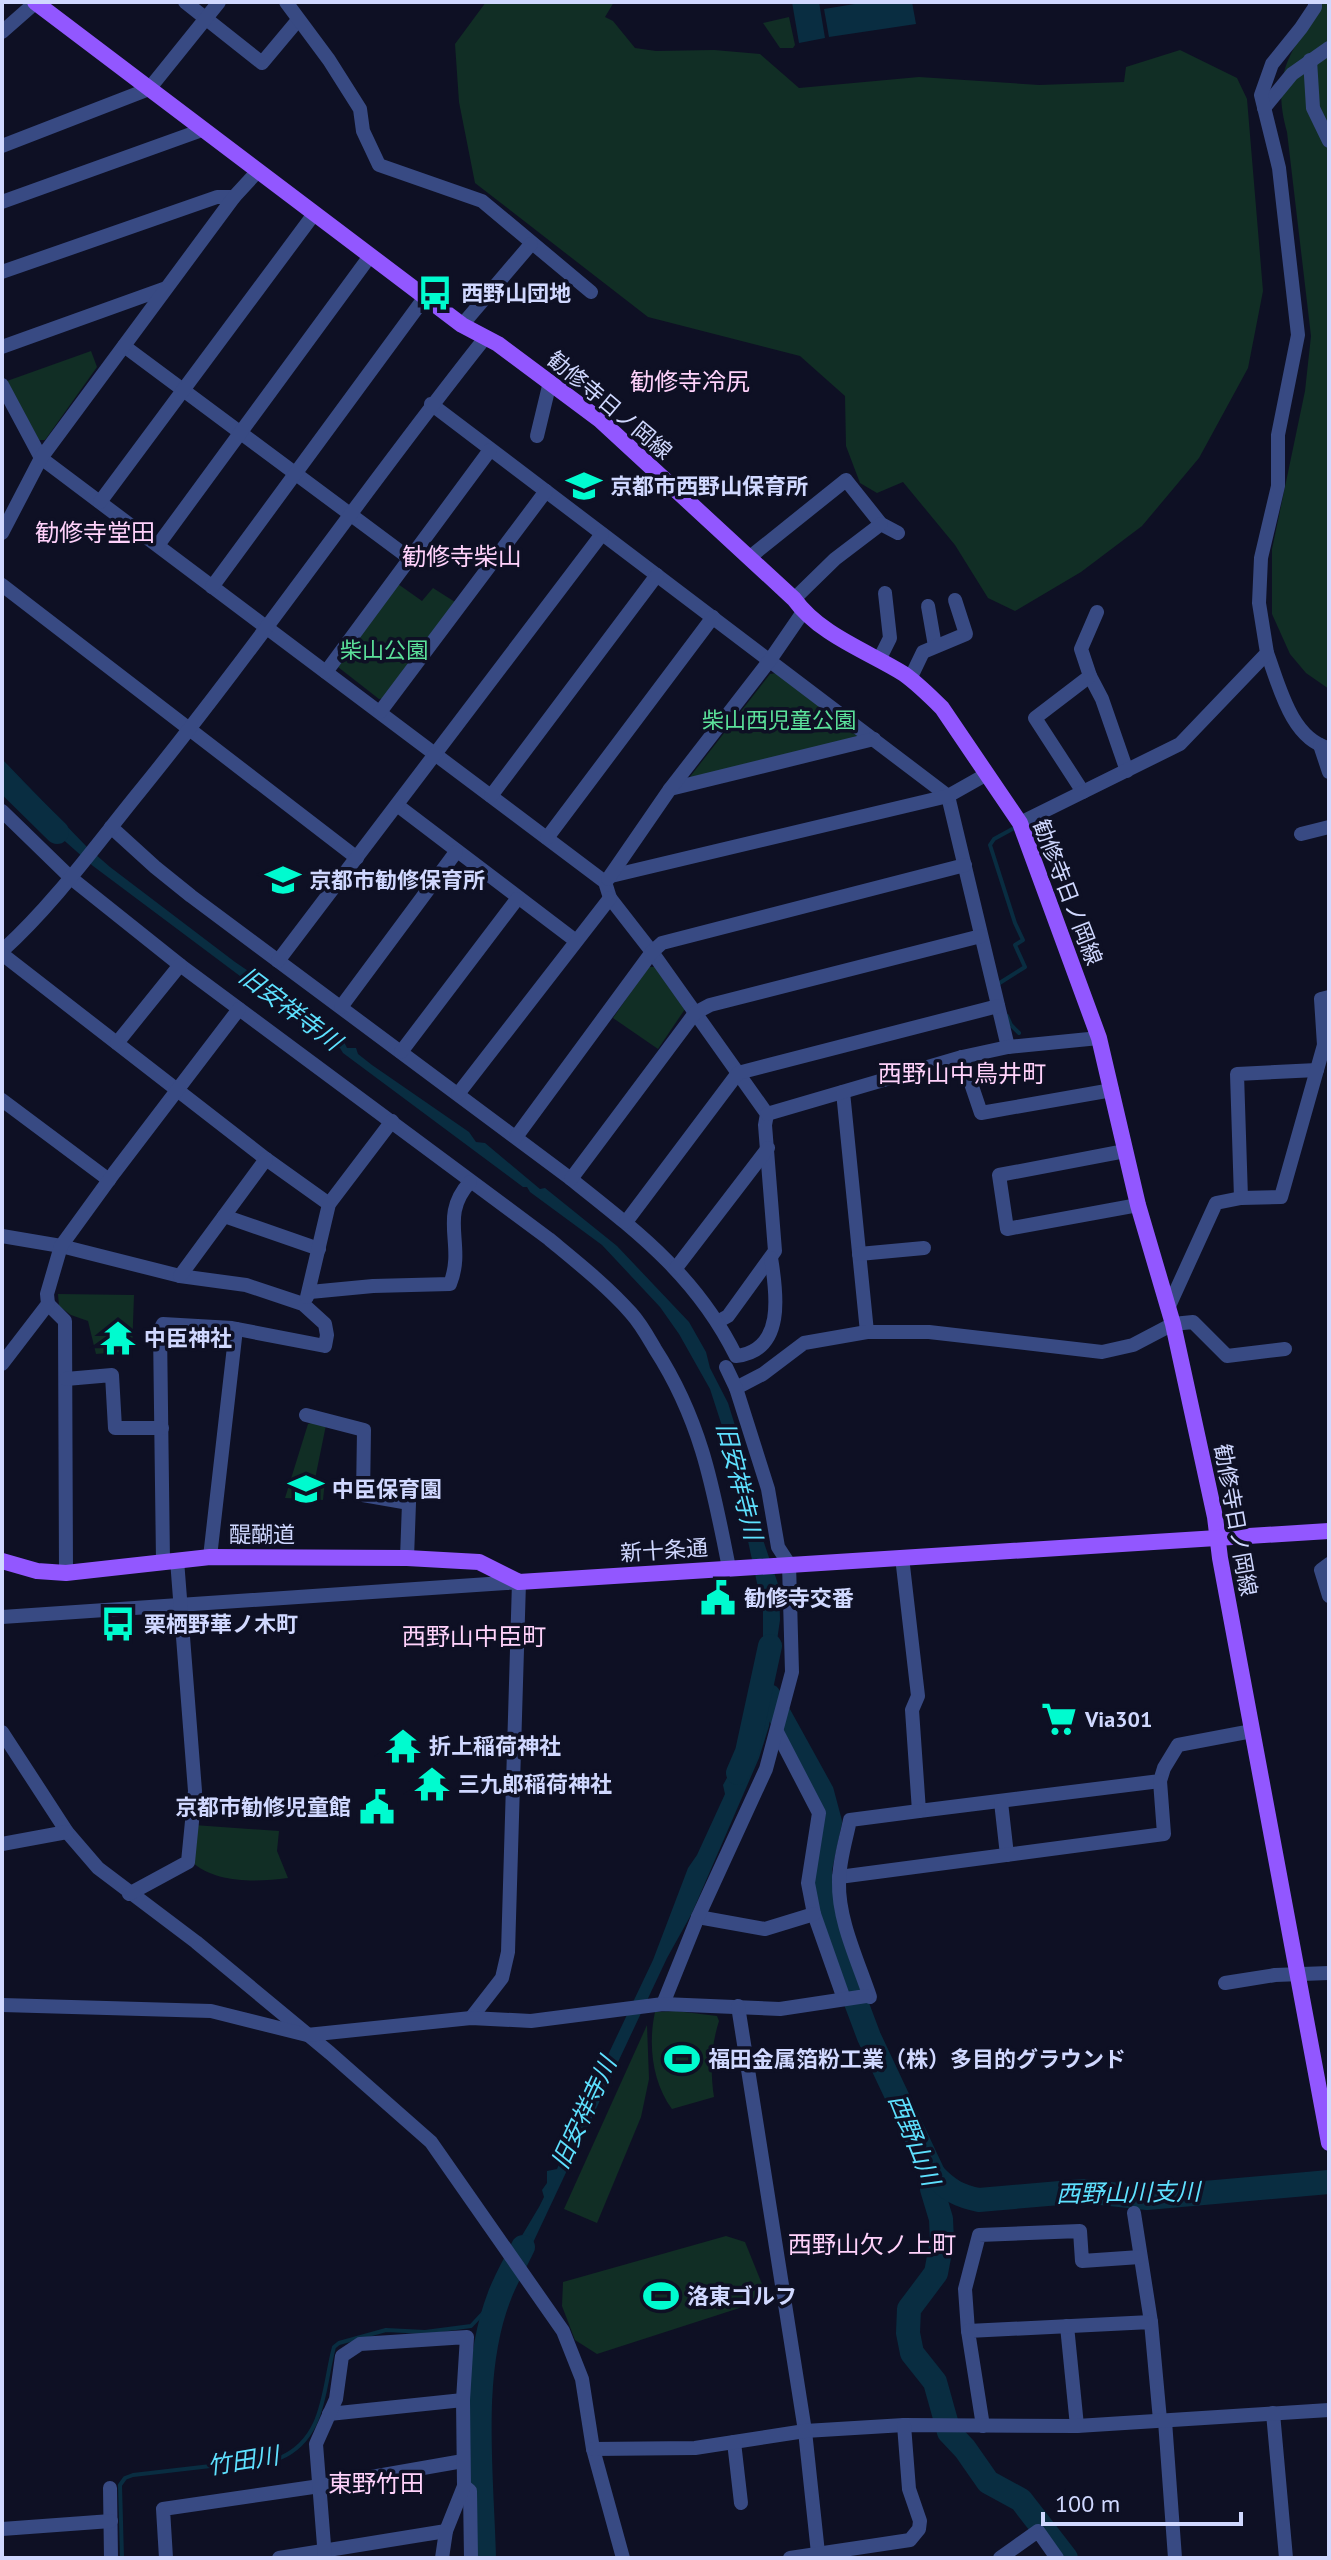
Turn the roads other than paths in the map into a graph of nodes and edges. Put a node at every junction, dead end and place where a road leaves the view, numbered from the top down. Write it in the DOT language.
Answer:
graph roads {
  1 [pos="35,2"];
  2 [pos="185,2"];
  3 [pos="219,2"];
  4 [pos="286,2"];
  5 [pos="1315,2"];
  6 [pos="206,19"];
  7 [pos="298,20"];
  8 [pos="2,32"];
  9 [pos="1329,48"];
  10 [pos="1310,60"];
  11 [pos="149,89"];
  12 [pos="1264,108"];
  13 [pos="202,130"];
  14 [pos="1329,141"];
  15 [pos="2,146"];
  16 [pos="257,172"];
  17 [pos="234,197"];
  18 [pos="2,202"];
  19 [pos="314,214"];
  20 [pos="531,244"];
  21 [pos="370,256"];
  22 [pos="2,272"];
  23 [pos="167,288"];
  24 [pos="591,292"];
  25 [pos="425,297"];
  26 [pos="462,325"];
  27 [pos="485,338"];
  28 [pos="124,346"];
  29 [pos="2,347"];
  30 [pos="550,382"];
  31 [pos="2,385"];
  32 [pos="183,390"];
  33 [pos="431,404"];
  34 [pos="239,432"];
  35 [pos="537,436"];
  36 [pos="490,450"];
  37 [pos="41,458"];
  38 [pos="295,474"];
  39 [pos="546,491"];
  40 [pos="100,502"];
  41 [pos="351,515"];
  42 [pos="881,524"];
  43 [pos="2,533"];
  44 [pos="898,533"];
  45 [pos="602,534"];
  46 [pos="158,545"];
  47 [pos="750,557"];
  48 [pos="409,558"];
  49 [pos="657,575"];
  50 [pos="2,585"];
  51 [pos="212,587"];
  52 [pos="885,593"];
  53 [pos="955,600"];
  54 [pos="798,606"];
  55 [pos="928,606"];
  56 [pos="1097,612"];
  57 [pos="713,617"];
  58 [pos="267,627"];
  59 [pos="935,646"];
  60 [pos="1267,653"];
  61 [pos="770,660"];
  62 [pos="879,660"];
  63 [pos="326,672"];
  64 [pos="1090,676"];
  65 [pos="910,679"];
  66 [pos="380,712"];
  67 [pos="190,730"];
  68 [pos="874,739"];
  69 [pos="1324,747"];
  70 [pos="436,754"];
  71 [pos="1127,771"];
  72 [pos="1329,772"];
  73 [pos="987,774"];
  74 [pos="670,789"];
  75 [pos="1083,792"];
  76 [pos="491,796"];
  77 [pos="948,796"];
  78 [pos="397,805"];
  79 [pos="2,811"];
  80 [pos="1020,823"];
  81 [pos="1329,827"];
  82 [pos="108,831"];
  83 [pos="1301,834"];
  84 [pos="547,838"];
  85 [pos="456,852"];
  86 [pos="357,858"];
  87 [pos="965,865"];
  88 [pos="71,878"];
  89 [pos="608,879"];
  90 [pos="610,898"];
  91 [pos="517,899"];
  92 [pos="981,936"];
  93 [pos="576,941"];
  94 [pos="2,952"];
  95 [pos="652,952"];
  96 [pos="278,961"];
  97 [pos="180,965"];
  98 [pos="1329,997"];
  99 [pos="998,1006"];
  100 [pos="341,1007"];
  101 [pos="239,1009"];
  102 [pos="695,1013"];
  103 [pos="1099,1038"];
  104 [pos="117,1043"];
  105 [pos="1008,1047"];
  106 [pos="401,1052"];
  107 [pos="962,1057"];
  108 [pos="1317,1070"];
  109 [pos="738,1073"];
  110 [pos="178,1090"];
  111 [pos="1112,1090"];
  112 [pos="843,1092"];
  113 [pos="458,1094"];
  114 [pos="2,1100"];
  115 [pos="767,1114"];
  116 [pos="392,1121"];
  117 [pos="516,1137"];
  118 [pos="768,1148"];
  119 [pos="1125,1151"];
  120 [pos="266,1159"];
  121 [pos="571,1179"];
  122 [pos="109,1180"];
  123 [pos="470,1182"];
  124 [pos="1241,1198"];
  125 [pos="329,1204"];
  126 [pos="1138,1205"];
  127 [pos="224,1216"];
  128 [pos="626,1222"];
  129 [pos="2,1236"];
  130 [pos="61,1246"];
  131 [pos="924,1248"];
  132 [pos="319,1249"];
  133 [pos="859,1254"];
  134 [pos="771,1258"];
  135 [pos="676,1268"];
  136 [pos="180,1276"];
  137 [pos="306,1298"];
  138 [pos="48,1304"];
  139 [pos="1169,1306"];
  140 [pos="719,1321"];
  141 [pos="1173,1324"];
  142 [pos="236,1329"];
  143 [pos="867,1332"];
  144 [pos="1285,1349"];
  145 [pos="2,1364"];
  146 [pos="726,1367"];
  147 [pos="66,1379"];
  148 [pos="736,1388"];
  149 [pos="306,1415"];
  150 [pos="162,1428"];
  151 [pos="1329,1531"];
  152 [pos="1217,1537"];
  153 [pos="210,1557"];
  154 [pos="902,1557"];
  155 [pos="407,1558"];
  156 [pos="170,1560"];
  157 [pos="2,1561"];
  158 [pos="1329,1564"];
  159 [pos="785,1565"];
  160 [pos="737,1568"];
  161 [pos="66,1573"];
  162 [pos="519,1582"];
  163 [pos="1329,1596"];
  164 [pos="179,1604"];
  165 [pos="2,1617"];
  166 [pos="1252,1731"];
  167 [pos="2,1732"];
  168 [pos="777,1732"];
  169 [pos="1160,1781"];
  170 [pos="1001,1802"];
  171 [pos="919,1811"];
  172 [pos="67,1832"];
  173 [pos="2,1844"];
  174 [pos="1007,1855"];
  175 [pos="839,1877"];
  176 [pos="129,1894"];
  177 [pos="814,1914"];
  178 [pos="698,1917"];
  179 [pos="1329,1973"];
  180 [pos="1298,1974"];
  181 [pos="1225,1983"];
  182 [pos="846,1998"];
  183 [pos="2,2005"];
  184 [pos="656,2005"];
  185 [pos="738,2006"];
  186 [pos="471,2018"];
  187 [pos="307,2035"];
  188 [pos="1329,2143"];
  189 [pos="1134,2213"];
  190 [pos="1140,2257"];
  191 [pos="1151,2322"];
  192 [pos="1067,2326"];
  193 [pos="968,2331"];
  194 [pos="463,2400"];
  195 [pos="1329,2410"];
  196 [pos="1273,2413"];
  197 [pos="329,2414"];
  198 [pos="1163,2420"];
  199 [pos="904,2425"];
  200 [pos="983,2426"];
  201 [pos="1077,2426"];
  202 [pos="805,2431"];
  203 [pos="734,2442"];
  204 [pos="593,2449"];
  205 [pos="463,2461"];
  206 [pos="320,2486"];
  207 [pos="464,2486"];
  208 [pos="110,2488"];
  209 [pos="741,2503"];
  210 [pos="111,2521"];
  211 [pos="2,2529"];
  212 [pos="446,2531"];
  213 [pos="862,2552"];
  214 [pos="818,2553"];
  215 [pos="325,2554"];
  216 [pos="111,2558"];
  217 [pos="166,2558"];
  218 [pos="279,2558"];
  219 [pos="442,2558"];
  220 [pos="471,2558"];
  221 [pos="623,2558"];
  222 [pos="790,2558"];
  223 [pos="1000,2558"];
  224 [pos="1057,2558"];
  225 [pos="1175,2558"];
  226 [pos="1286,2558"];
  1 -- 8 [label="street"];
  1 -- 11 [label="main road, 勧修寺日ノ岡線"];
  2 -- 6 [label="street"];
  3 -- 6 [label="street"];
  4 -- 7 [label="street"];
  5 -- 12 [label="street"];
  6 -- 7 [label="street"];
  6 -- 11 [label="street"];
  7 -- 20 [label="street"];
  9 -- 10 [label="street"];
  10 -- 12 [label="street"];
  10 -- 14 [label="street"];
  11 -- 13 [label="main road, 勧修寺日ノ岡線"];
  11 -- 15 [label="street"];
  12 -- 60 [label="street"];
  13 -- 16 [label="main road, 勧修寺日ノ岡線"];
  13 -- 18 [label="street"];
  16 -- 17 [label="street"];
  16 -- 19 [label="main road, 勧修寺日ノ岡線"];
  17 -- 22 [label="street"];
  17 -- 23 [label="street"];
  19 -- 21 [label="main road, 勧修寺日ノ岡線"];
  19 -- 32 [label="street"];
  20 -- 24 [label="street"];
  20 -- 26 [label="street"];
  21 -- 25 [label="main road, 勧修寺日ノ岡線"];
  21 -- 34 [label="street"];
  23 -- 28 [label="street"];
  23 -- 29 [label="street"];
  25 -- 26 [label="main road, 勧修寺日ノ岡線"];
  25 -- 38 [label="street"];
  26 -- 27 [label="main road, 勧修寺日ノ岡線"];
  27 -- 30 [label="main road, 勧修寺日ノ岡線"];
  27 -- 33 [label="street"];
  28 -- 32 [label="street"];
  28 -- 37 [label="street"];
  30 -- 35 [label="street"];
  30 -- 47 [label="main road, 勧修寺日ノ岡線"];
  31 -- 37 [label="street"];
  32 -- 34 [label="street"];
  32 -- 40 [label="street"];
  33 -- 36 [label="street"];
  33 -- 41 [label="street"];
  34 -- 38 [label="street"];
  34 -- 46 [label="street"];
  36 -- 39 [label="street"];
  36 -- 48 [label="street"];
  37 -- 40 [label="street"];
  37 -- 43 [label="street"];
  38 -- 41 [label="street"];
  38 -- 51 [label="street"];
  39 -- 45 [label="street"];
  39 -- 66 [label="street"];
  40 -- 46 [label="street"];
  41 -- 48 [label="street"];
  41 -- 58 [label="street"];
  42 -- 44 [label="street"];
  42 -- 47 [label="street"];
  42 -- 54 [label="street"];
  45 -- 49 [label="street"];
  45 -- 70 [label="street"];
  46 -- 51 [label="street"];
  47 -- 54 [label="main road, 勧修寺日ノ岡線"];
  48 -- 63 [label="street"];
  49 -- 57 [label="street"];
  49 -- 76 [label="street"];
  50 -- 67 [label="street"];
  51 -- 58 [label="street"];
  52 -- 62 [label="street"];
  53 -- 59 [label="street"];
  54 -- 61 [label="street"];
  54 -- 62 [label="main road, 勧修寺日ノ岡線"];
  55 -- 59 [label="street"];
  56 -- 64 [label="street"];
  57 -- 61 [label="street"];
  57 -- 84 [label="street"];
  58 -- 63 [label="street"];
  58 -- 67 [label="street"];
  59 -- 65 [label="street"];
  60 -- 69 [label="street"];
  60 -- 71 [label="street"];
  61 -- 68 [label="street"];
  61 -- 74 [label="street"];
  62 -- 65 [label="main road, 勧修寺日ノ岡線"];
  63 -- 66 [label="street"];
  64 -- 71 [label="street"];
  64 -- 75 [label="street"];
  65 -- 73 [label="main road, 勧修寺日ノ岡線"];
  66 -- 70 [label="street"];
  67 -- 82 [label="street"];
  67 -- 86 [label="street"];
  68 -- 74 [label="street"];
  68 -- 77 [label="street"];
  69 -- 72 [label="street"];
  70 -- 76 [label="street"];
  70 -- 78 [label="street"];
  71 -- 75 [label="street"];
  73 -- 77 [label="street"];
  73 -- 80 [label="main road, 勧修寺日ノ岡線"];
  74 -- 89 [label="street"];
  75 -- 80 [label="street"];
  76 -- 84 [label="street"];
  77 -- 87 [label="street"];
  77 -- 89 [label="street"];
  78 -- 85 [label="street"];
  78 -- 86 [label="street"];
  79 -- 88 [label="street"];
  80 -- 103 [label="main road, 勧修寺日ノ岡線"];
  81 -- 83 [label="street"];
  82 -- 88 [label="street"];
  82 -- 96 [label="street"];
  84 -- 89 [label="street"];
  85 -- 91 [label="street"];
  85 -- 100 [label="street"];
  86 -- 96 [label="street"];
  87 -- 92 [label="street"];
  87 -- 95 [label="street"];
  88 -- 94 [label="street"];
  88 -- 97 [label="street"];
  89 -- 90 [label="street"];
  90 -- 93 [label="street"];
  90 -- 95 [label="street"];
  91 -- 93 [label="street"];
  91 -- 106 [label="street"];
  92 -- 99 [label="street"];
  92 -- 102 [label="street"];
  93 -- 113 [label="street"];
  94 -- 104 [label="street"];
  95 -- 102 [label="street"];
  95 -- 117 [label="street"];
  96 -- 100 [label="street"];
  97 -- 101 [label="street"];
  97 -- 104 [label="street"];
  98 -- 108 [label="street"];
  99 -- 105 [label="street"];
  99 -- 109 [label="street"];
  100 -- 106 [label="street"];
  101 -- 110 [label="street"];
  101 -- 116 [label="street"];
  102 -- 109 [label="street"];
  102 -- 121 [label="street"];
  103 -- 105 [label="street"];
  103 -- 111 [label="main road, 勧修寺日ノ岡線"];
  104 -- 110 [label="street"];
  105 -- 107 [label="street"];
  106 -- 113 [label="street"];
  107 -- 111 [label="street"];
  107 -- 112 [label="street"];
  108 -- 124 [label="street"];
  108 -- 124 [label="street"];
  109 -- 115 [label="street"];
  109 -- 128 [label="street"];
  110 -- 120 [label="street"];
  110 -- 122 [label="street"];
  111 -- 119 [label="main road, 勧修寺日ノ岡線"];
  112 -- 115 [label="street"];
  112 -- 133 [label="street"];
  113 -- 117 [label="street"];
  114 -- 122 [label="street"];
  115 -- 118 [label="street"];
  116 -- 123 [label="street"];
  116 -- 125 [label="street"];
  117 -- 121 [label="street"];
  118 -- 134 [label="street"];
  118 -- 135 [label="street"];
  119 -- 126 [label="main road, 勧修寺日ノ岡線"];
  119 -- 126 [label="street"];
  120 -- 125 [label="street"];
  120 -- 127 [label="street"];
  121 -- 128 [label="street"];
  122 -- 130 [label="street"];
  123 -- 137 [label="street"];
  123 -- 160 [label="street"];
  124 -- 139 [label="street"];
  125 -- 132 [label="street"];
  126 -- 139 [label="main road, 勧修寺日ノ岡線"];
  127 -- 132 [label="street"];
  127 -- 136 [label="street"];
  128 -- 135 [label="street"];
  129 -- 130 [label="street"];
  130 -- 136 [label="street"];
  130 -- 138 [label="street"];
  131 -- 133 [label="street"];
  132 -- 137 [label="street"];
  133 -- 143 [label="street"];
  134 -- 140 [label="street"];
  134 -- 140 [label="street"];
  135 -- 140 [label="street"];
  136 -- 137 [label="street"];
  137 -- 142 [label="street"];
  138 -- 145 [label="street"];
  138 -- 147 [label="street"];
  139 -- 141 [label="main road, 勧修寺日ノ岡線"];
  141 -- 143 [label="street"];
  141 -- 144 [label="street"];
  141 -- 152 [label="main road, 勧修寺日ノ岡線"];
  142 -- 150 [label="street"];
  142 -- 153 [label="street"];
  143 -- 148 [label="street"];
  146 -- 148 [label="street"];
  147 -- 150 [label="street"];
  147 -- 161 [label="street"];
  148 -- 159 [label="street"];
  149 -- 155 [label="street"];
  150 -- 156 [label="street"];
  151 -- 152 [label="main road, 新十条通"];
  152 -- 154 [label="main road, 新十条通"];
  152 -- 166 [label="main road, 勧修寺日ノ岡線"];
  153 -- 155 [label="main road, 醍醐道"];
  153 -- 156 [label="main road, 醍醐道"];
  154 -- 159 [label="main road, 新十条通"];
  154 -- 171 [label="street"];
  155 -- 162 [label="main road, 醍醐道"];
  156 -- 161 [label="main road, 醍醐道"];
  156 -- 164 [label="street"];
  157 -- 161 [label="main road, 醍醐道"];
  158 -- 163 [label="street"];
  159 -- 160 [label="main road, 新十条通"];
  159 -- 168 [label="street"];
  160 -- 162 [label="main road, 新十条通"];
  162 -- 164 [label="street, 新十条通"];
  162 -- 186 [label="street"];
  164 -- 165 [label="street, 新十条通"];
  164 -- 176 [label="street"];
  166 -- 169 [label="street"];
  166 -- 180 [label="main road, 勧修寺日ノ岡線"];
  167 -- 172 [label="street"];
  168 -- 177 [label="street"];
  168 -- 178 [label="street"];
  169 -- 170 [label="street"];
  169 -- 174 [label="street"];
  170 -- 171 [label="street"];
  170 -- 174 [label="street"];
  171 -- 175 [label="street"];
  172 -- 173 [label="street"];
  172 -- 176 [label="street"];
  174 -- 175 [label="street"];
  175 -- 182 [label="street"];
  176 -- 187 [label="street"];
  177 -- 178 [label="street"];
  177 -- 182 [label="street"];
  178 -- 184 [label="street"];
  179 -- 180 [label="street"];
  180 -- 181 [label="street"];
  180 -- 188 [label="main road, 勧修寺日ノ岡線"];
  182 -- 185 [label="street"];
  183 -- 187 [label="street"];
  184 -- 185 [label="street"];
  184 -- 186 [label="street"];
  185 -- 202 [label="street"];
  186 -- 187 [label="street"];
  187 -- 204 [label="street"];
  189 -- 190 [label="street"];
  190 -- 191 [label="street"];
  190 -- 193 [label="street"];
  191 -- 192 [label="street"];
  191 -- 198 [label="street"];
  192 -- 193 [label="street"];
  192 -- 201 [label="street"];
  193 -- 200 [label="street"];
  194 -- 197 [label="street"];
  194 -- 197 [label="street"];
  194 -- 205 [label="street"];
  195 -- 196 [label="street"];
  196 -- 198 [label="street"];
  196 -- 226 [label="street"];
  197 -- 206 [label="street"];
  198 -- 201 [label="street"];
  198 -- 225 [label="street"];
  199 -- 200 [label="street"];
  199 -- 202 [label="street"];
  199 -- 213 [label="street"];
  200 -- 201 [label="street"];
  202 -- 203 [label="street"];
  202 -- 214 [label="street"];
  203 -- 204 [label="street"];
  203 -- 209 [label="street"];
  204 -- 221 [label="street"];
  205 -- 206 [label="street"];
  205 -- 207 [label="street"];
  206 -- 215 [label="street"];
  206 -- 217 [label="street"];
  207 -- 212 [label="street"];
  207 -- 220 [label="street"];
  208 -- 210 [label="street"];
  210 -- 211 [label="street"];
  210 -- 216 [label="street"];
  212 -- 215 [label="street"];
  212 -- 219 [label="street"];
  213 -- 214 [label="street"];
  214 -- 222 [label="street"];
  215 -- 218 [label="street"];
  223 -- 224 [label="street"];
}
